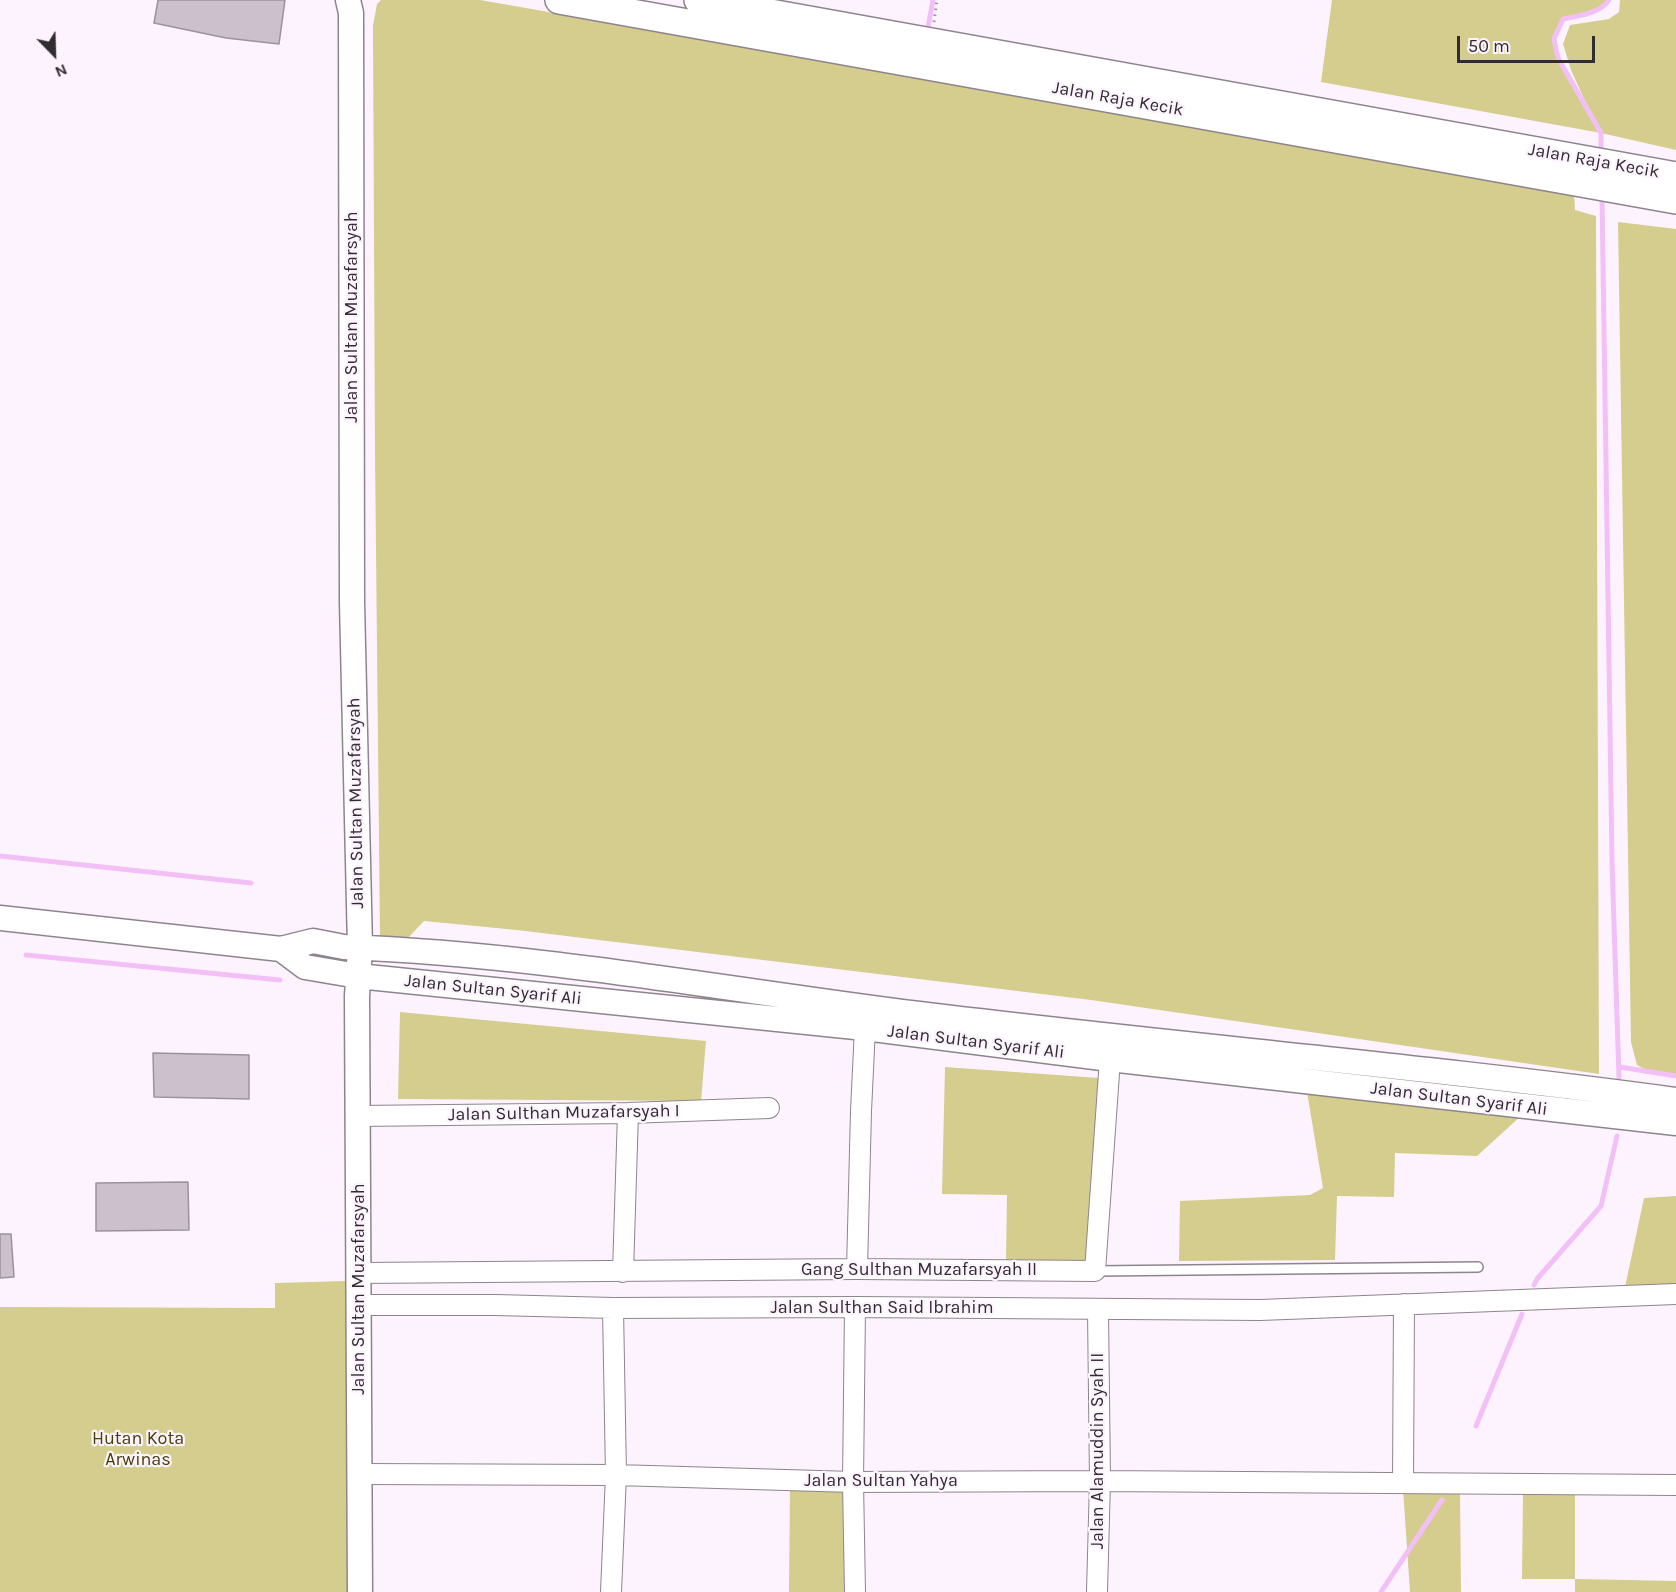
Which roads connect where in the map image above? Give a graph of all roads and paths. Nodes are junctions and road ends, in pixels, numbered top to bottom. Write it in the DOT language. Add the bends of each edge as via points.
graph roads {
  1 [pos="698,0"];
  2 [pos="574,1"];
  3 [pos="354,4"];
  4 [pos="786,8"];
  5 [pos="1296,118"];
  6 [pos="1665,186"];
  7 [pos="0,918"];
  8 [pos="360,948"];
  9 [pos="281,949"];
  10 [pos="358,976"];
  11 [pos="866,1028"];
  12 [pos="1110,1059"];
  13 [pos="1561,1084"];
  14 [pos="1676,1100"];
  15 [pos="769,1108"];
  16 [pos="1557,1110"];
  17 [pos="628,1113"];
  18 [pos="358,1116"];
  19 [pos="1676,1123"];
  20 [pos="1478,1267"];
  21 [pos="857,1269"];
  22 [pos="1095,1271"];
  23 [pos="623,1272"];
  24 [pos="359,1273"];
  25 [pos="1676,1294"];
  26 [pos="360,1305"];
  27 [pos="1404,1305"];
  28 [pos="855,1307"];
  29 [pos="613,1308"];
  30 [pos="1098,1310"];
  31 [pos="360,1474"];
  32 [pos="616,1475"];
  33 [pos="1100,1481"];
  34 [pos="853,1482"];
  35 [pos="1403,1483"];
  36 [pos="1676,1485"];
  37 [pos="360,1592"];
  38 [pos="611,1592"];
  39 [pos="855,1592"];
  40 [pos="1098,1592"];
  1 -- 4 [label="main road, Jalan Raja Kecik"];
  2 -- 5 [label="main road, Jalan Raja Kecik"];
  3 -- 8 [label="street, Jalan Sultan Muzafarsyah" via="352,591"];
  4 -- 5 [label="main road, Jalan Raja Kecik"];
  5 -- 6 [label="main road, Jalan Raja Kecik"];
  7 -- 9 [label="street, Jalan Sultan Syarif Ali"];
  8 -- 9 [label="street, Jalan Sultan Syarif Ali" via="313,940"];
  8 -- 10 [label="street, Jalan Sultan Muzafarsyah"];
  8 -- 13 [label="street, Jalan Sultan Syarif Ali" via="533,961 920,1014"];
  9 -- 10 [label="street, Jalan Sultan Syarif Ali" via="305,967"];
  10 -- 11 [label="street, Jalan Sultan Syarif Ali"];
  10 -- 18 [label="street, Jalan Sultan Muzafarsyah"];
  11 -- 12 [label="street, Jalan Sultan Syarif Ali"];
  11 -- 21 [label="street"];
  12 -- 16 [label="street, Jalan Sultan Syarif Ali"];
  12 -- 22 [label="street"];
  13 -- 14 [label="street, Jalan Sultan Syarif Ali"];
  13 -- 16 [label="street"];
  15 -- 17 [label="street, Jalan Sulthan Muzafarsyah I"];
  16 -- 19 [label="street, Jalan Sultan Syarif Ali"];
  17 -- 18 [label="street, Jalan Sulthan Muzafarsyah I"];
  17 -- 23 [label="street"];
  18 -- 24 [label="street, Jalan Sultan Muzafarsyah"];
  20 -- 22 [label="lane, Gang Sulthan Muzafarsyah II"];
  21 -- 22 [label="street, Gang Sulthan Muzafarsyah II"];
  21 -- 23 [label="street, Gang Sulthan Muzafarsyah II"];
  23 -- 24 [label="street, Gang Sulthan Muzafarsyah II"];
  24 -- 26 [label="street, Jalan Sultan Muzafarsyah"];
  25 -- 27 [label="street, Jalan Sulthan Said Ibrahim"];
  26 -- 29 [label="street, Jalan Sulthan Said Ibrahim"];
  26 -- 31 [label="street, Jalan Sultan Muzafarsyah"];
  27 -- 30 [label="street, Jalan Sulthan Said Ibrahim"];
  27 -- 35 [label="street"];
  28 -- 29 [label="street, Jalan Sulthan Said Ibrahim"];
  28 -- 30 [label="street, Jalan Sulthan Said Ibrahim"];
  28 -- 34 [label="street"];
  29 -- 32 [label="street"];
  30 -- 33 [label="street, Jalan Alamuddin Syah II"];
  31 -- 32 [label="street, Jalan Sultan Yahya"];
  31 -- 37 [label="street, Jalan Sultan Muzafarsyah"];
  32 -- 34 [label="street, Jalan Sultan Yahya"];
  32 -- 38 [label="street"];
  33 -- 34 [label="street, Jalan Sultan Yahya"];
  33 -- 35 [label="street, Jalan Sultan Yahya"];
  33 -- 40 [label="street, Jalan Alamuddin Syah II"];
  34 -- 39 [label="street"];
  35 -- 36 [label="street, Jalan Sultan Yahya"];
}
